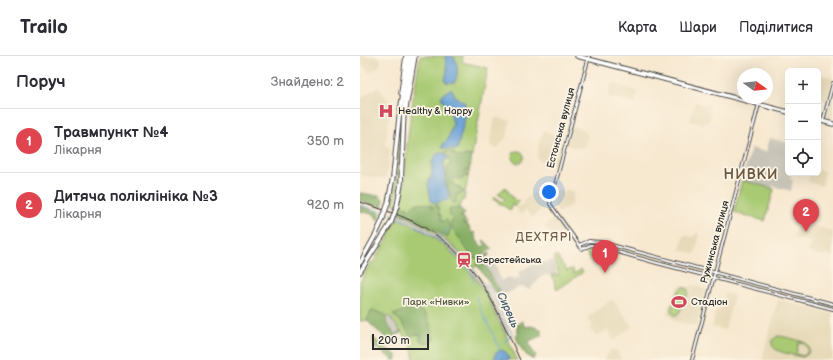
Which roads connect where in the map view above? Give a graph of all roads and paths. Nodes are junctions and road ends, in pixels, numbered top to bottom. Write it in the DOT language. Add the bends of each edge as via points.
graph roads {
  1 [pos="409,56"];
  2 [pos="416,56"];
  3 [pos="577,56"];
  4 [pos="588,57"];
  5 [pos="833,83"];
  6 [pos="405,93"];
  7 [pos="737,98"];
  8 [pos="759,104"];
  9 [pos="785,111"];
  10 [pos="399,118"];
  11 [pos="404,121"];
  12 [pos="823,121"];
  13 [pos="833,124"];
  14 [pos="579,245"];
  15 [pos="360,263"];
  16 [pos="360,272"];
  17 [pos="715,273"];
  18 [pos="713,278"];
  19 [pos="833,304"];
  20 [pos="833,309"];
  21 [pos="692,360"];
  1 -- 6 [label="main road"];
  1 -- 10 [label="main road" via="400,95"];
  2 -- 11 [label="main road"];
  3 -- 4 [label="main road"];
  4 -- 7 [label="main road"];
  4 -- 14 [label="street, Естонська вулиця" via="550,204"];
  5 -- 12 [label="street"];
  6 -- 10 [label="main road"];
  6 -- 11 [label="main road"];
  8 -- 9 [label="main road"];
  8 -- 17 [label="street, Ружинська вулиця"];
  10 -- 15 [label="main road, bridge" via="388,204 376,234"];
  11 -- 16 [label="main road, bridge" via="401,184 397,206 391,223"];
  12 -- 13 [label="main road"];
  14 -- 17 [label="street" via="589,241 599,242"];
  14 -- 18 [label="street" via="582,249 591,245 596,246"];
  17 -- 18 [label="street, Ружинська вулиця"];
  17 -- 19 [label="street"];
  18 -- 20 [label="street"];
  18 -- 21 [label="street, Ружинська вулиця"];
}
